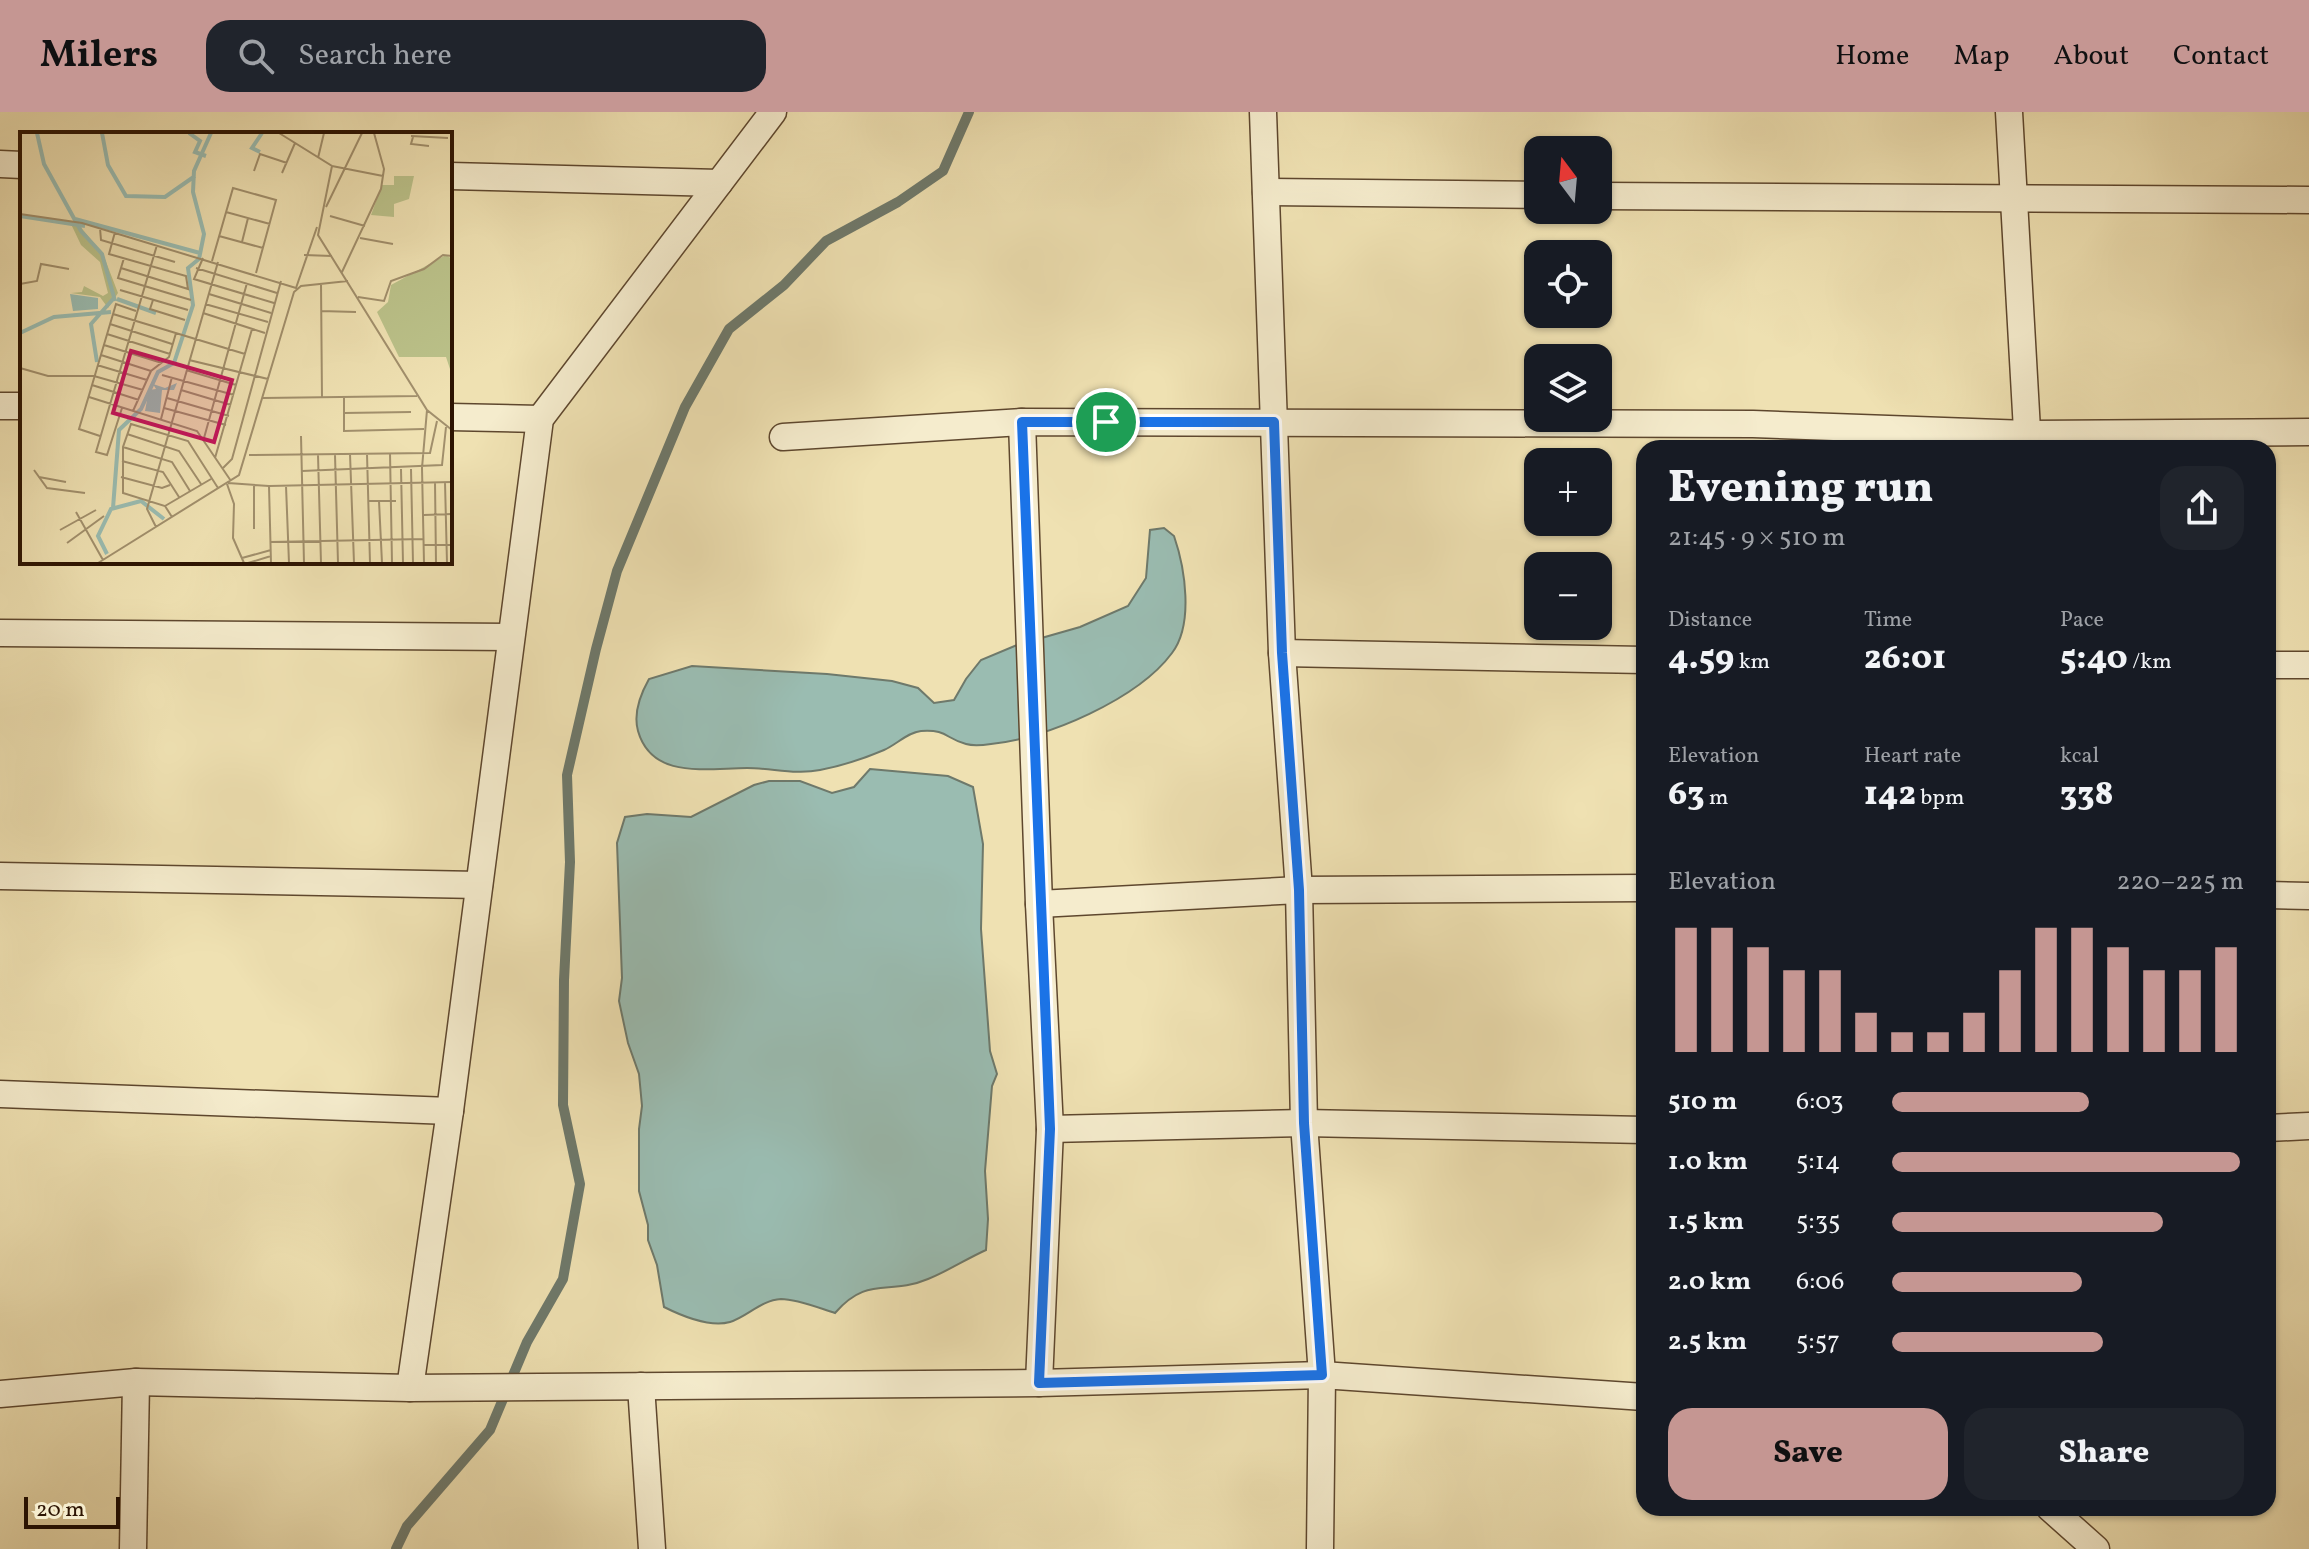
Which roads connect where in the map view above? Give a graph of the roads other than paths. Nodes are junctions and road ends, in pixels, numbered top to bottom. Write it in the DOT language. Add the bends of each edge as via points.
graph roads {
  1 [pos="773,112"];
  2 [pos="1263,112"];
  3 [pos="2009,112"];
  4 [pos="0,164"];
  5 [pos="20,165"];
  6 [pos="452,176"];
  7 [pos="719,183"];
  8 [pos="1266,192"];
  9 [pos="1524,195"];
  10 [pos="1612,196"];
  11 [pos="2014,200"];
  12 [pos="2309,200"];
  13 [pos="452,417"];
  14 [pos="540,419"];
  15 [pos="1022,422"];
  16 [pos="1274,422"];
  17 [pos="2309,432"];
  18 [pos="783,437"];
  19 [pos="2012,440"];
  20 [pos="2028,440"];
  21 [pos="2059,440"];
  22 [pos="0,633"];
  23 [pos="511,637"];
  24 [pos="1282,653"];
  25 [pos="1636,660"];
  26 [pos="2276,665"];
  27 [pos="2309,665"];
  28 [pos="0,876"];
  29 [pos="479,885"];
  30 [pos="1636,888"];
  31 [pos="1299,890"];
  32 [pos="2276,895"];
  33 [pos="2309,896"];
  34 [pos="1039,904"];
  35 [pos="0,1094"];
  36 [pos="450,1111"];
  37 [pos="1304,1123"];
  38 [pos="2309,1126"];
  39 [pos="2276,1128"];
  40 [pos="1050,1129"];
  41 [pos="1636,1130"];
  42 [pos="1322,1375"];
  43 [pos="136,1382"];
  44 [pos="1039,1383"];
  45 [pos="641,1386"];
  46 [pos="410,1388"];
  47 [pos="0,1394"];
  48 [pos="1636,1396"];
  49 [pos="2074,1517"];
  50 [pos="133,1549"];
  51 [pos="652,1549"];
  52 [pos="1320,1549"];
  53 [pos="2096,1549"];
  1 -- 7 [label="street"];
  2 -- 8 [label="street"];
  3 -- 11 [label="street"];
  4 -- 5 [label="street"];
  6 -- 7 [label="street"];
  7 -- 14 [label="street"];
  8 -- 9 [label="street"];
  8 -- 16 [label="street"];
  10 -- 11 [label="street"];
  11 -- 12 [label="street"];
  11 -- 20 [label="street"];
  13 -- 14 [label="street"];
  14 -- 23 [label="street"];
  15 -- 16 [label="street"];
  15 -- 18 [label="street"];
  15 -- 34 [label="street"];
  16 -- 19 [label="street" via="1753,424"];
  16 -- 24 [label="street"];
  17 -- 21 [label="street"];
  22 -- 23 [label="street"];
  23 -- 29 [label="street"];
  24 -- 25 [label="street"];
  24 -- 31 [label="street"];
  26 -- 27 [label="street"];
  28 -- 29 [label="street"];
  29 -- 36 [label="street"];
  30 -- 31 [label="street"];
  31 -- 34 [label="street"];
  31 -- 37 [label="street"];
  32 -- 33 [label="street"];
  34 -- 40 [label="street"];
  35 -- 36 [label="street"];
  36 -- 46 [label="street"];
  37 -- 40 [label="street"];
  37 -- 41 [label="street"];
  37 -- 42 [label="street"];
  38 -- 39 [label="street"];
  40 -- 44 [label="street"];
  42 -- 44 [label="street"];
  42 -- 48 [label="street"];
  42 -- 52 [label="street"];
  43 -- 46 [label="street"];
  43 -- 47 [label="street"];
  43 -- 50 [label="street"];
  44 -- 45 [label="street"];
  45 -- 46 [label="street"];
  45 -- 51 [label="street"];
  49 -- 53 [label="street"];
}
